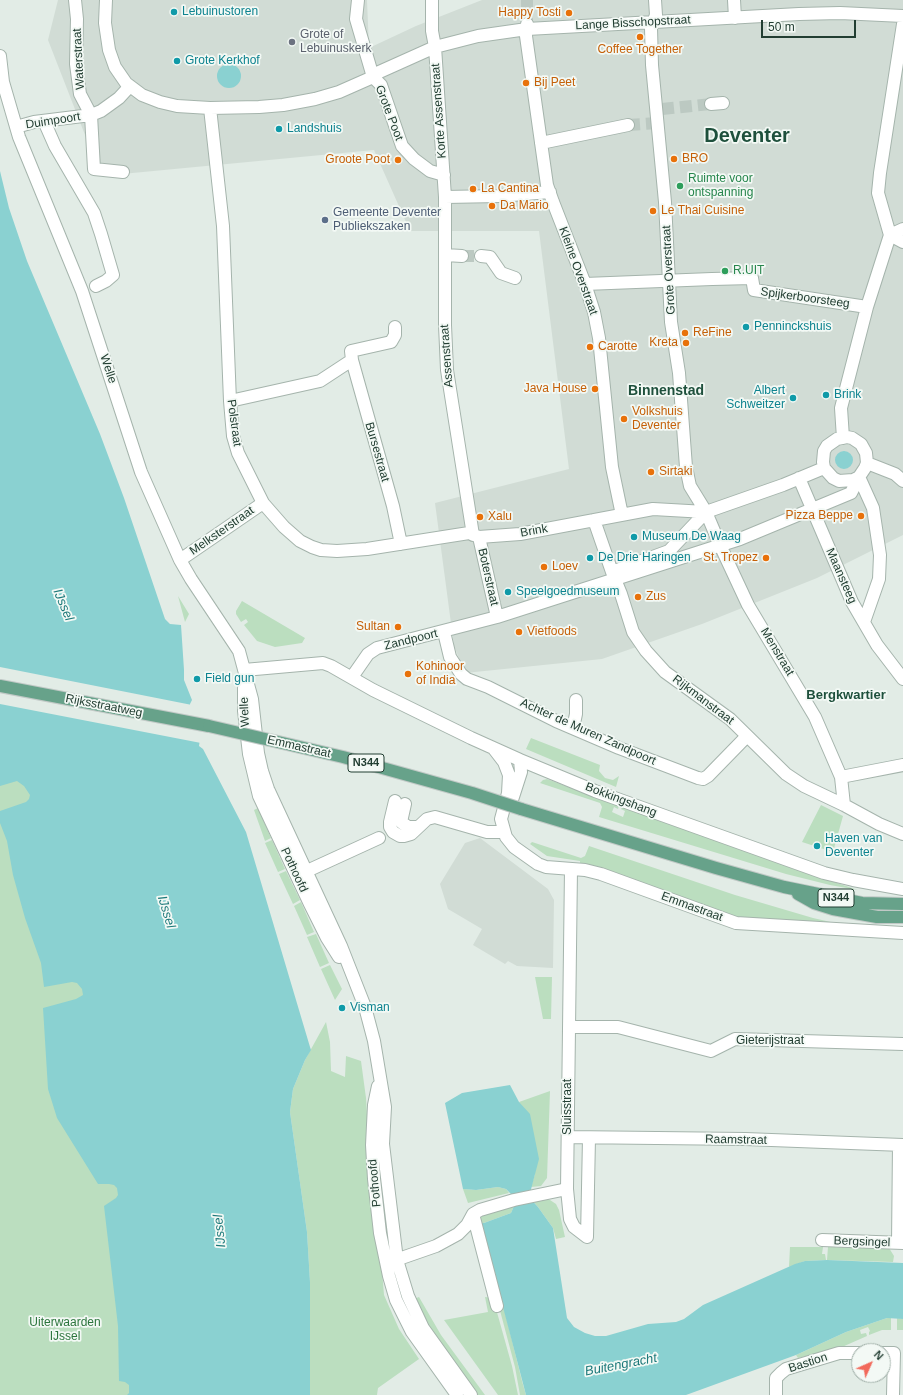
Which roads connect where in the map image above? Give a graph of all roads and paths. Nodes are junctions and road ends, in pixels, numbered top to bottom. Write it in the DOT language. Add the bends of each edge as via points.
graph roads {
  1 [pos="76,0"];
  2 [pos="106,0"];
  3 [pos="358,0"];
  4 [pos="432,0"];
  5 [pos="655,0"];
  6 [pos="734,0"];
  7 [pos="903,16"];
  8 [pos="735,18"];
  9 [pos="654,23"];
  10 [pos="903,24"];
  11 [pos="527,26"];
  12 [pos="435,47"];
  13 [pos="0,56"];
  14 [pos="373,77"];
  15 [pos="130,86"];
  16 [pos="723,103"];
  17 [pos="711,104"];
  18 [pos="210,108"];
  19 [pos="91,115"];
  20 [pos="44,121"];
  21 [pos="628,125"];
  22 [pos="16,127"];
  23 [pos="541,142"];
  24 [pos="123,172"];
  25 [pos="444,175"];
  26 [pos="550,192"];
  27 [pos="445,197"];
  28 [pos="903,229"];
  29 [pos="890,235"];
  30 [pos="903,242"];
  31 [pos="445,255"];
  32 [pos="462,256"];
  33 [pos="481,256"];
  34 [pos="515,278"];
  35 [pos="669,280"];
  36 [pos="585,284"];
  37 [pos="96,286"];
  38 [pos="867,307"];
  39 [pos="395,327"];
  40 [pos="352,360"];
  41 [pos="230,401"];
  42 [pos="844,438"];
  43 [pos="867,463"];
  44 [pos="824,468"];
  45 [pos="859,477"];
  46 [pos="902,477"];
  47 [pos="800,478"];
  48 [pos="263,503"];
  49 [pos="812,509"];
  50 [pos="706,512"];
  51 [pos="622,515"];
  52 [pos="594,520"];
  53 [pos="476,536"];
  54 [pos="721,541"];
  55 [pos="401,544"];
  56 [pos="180,560"];
  57 [pos="613,576"];
  58 [pos="497,617"];
  59 [pos="864,622"];
  60 [pos="444,632"];
  61 [pos="244,670"];
  62 [pos="352,677"];
  63 [pos="903,679"];
  64 [pos="0,686"];
  65 [pos="576,700"];
  66 [pos="209,726"];
  67 [pos="573,728"];
  68 [pos="747,736"];
  69 [pos="493,748"];
  70 [pos="253,753"];
  71 [pos="520,760"];
  72 [pos="903,765"];
  73 [pos="841,777"];
  74 [pos="400,802"];
  75 [pos="844,805"];
  76 [pos="504,829"];
  77 [pos="903,834"];
  78 [pos="379,838"];
  79 [pos="571,869"];
  80 [pos="307,871"];
  81 [pos="881,884"];
  82 [pos="784,887"];
  83 [pos="903,889"];
  84 [pos="889,904"];
  85 [pos="903,904"];
  86 [pos="877,917"];
  87 [pos="903,918"];
  88 [pos="903,934"];
  89 [pos="353,980"];
  90 [pos="570,1027"];
  91 [pos="903,1044"];
  92 [pos="568,1137"];
  93 [pos="589,1138"];
  94 [pos="901,1145"];
  95 [pos="901,1164"];
  96 [pos="567,1189"];
  97 [pos="473,1214"];
  98 [pos="822,1240"];
  99 [pos="900,1243"];
  100 [pos="391,1261"];
  101 [pos="498,1306"];
  102 [pos="851,1353"];
  103 [pos="891,1378"];
  104 [pos="438,1382"];
  105 [pos="447,1395"];
  106 [pos="457,1395"];
  107 [pos="472,1395"];
  108 [pos="776,1395"];
  109 [pos="893,1395"];
  1 -- 19 [label="street, Waterstraat" via="76,64 80,94"];
  2 -- 15 [label="street" via="105,23 110,55 118,72"];
  3 -- 14 [label="street, Grote Poot" via="356,19"];
  4 -- 12 [label="street, Korte Assenstraat"];
  5 -- 9 [label="street, Grote Overstraat"];
  6 -- 8 [label="street"];
  7 -- 8 [label="street, Lange Bisschopstraat" via="840,13"];
  8 -- 9 [label="street, Lange Bisschopstraat"];
  9 -- 11 [label="street, Lange Bisschopstraat"];
  9 -- 35 [label="street, Grote Overstraat" via="651,28 659,110"];
  10 -- 29 [label="street" via="878,193"];
  11 -- 12 [label="street, Lange Bisschopstraat"];
  11 -- 23 [label="street, Kleine Overstraat" via="526,36"];
  12 -- 14 [label="street, Lange Bisschopstraat"];
  12 -- 25 [label="street, Korte Assenstraat"];
  13 -- 22 [label="street, Welle"];
  14 -- 18 [label="street" via="339,92 304,101 259,107"];
  14 -- 25 [label="street, Grote Poot" via="381,85 402,146 430,171"];
  15 -- 18 [label="street" via="142,95 160,102"];
  15 -- 19 [label="street" via="110,106"];
  16 -- 17 [label="street"];
  18 -- 41 [label="street, Polstraat" via="223,226"];
  19 -- 20 [label="street, Duimpoort"];
  19 -- 24 [label="street" via="94,169"];
  20 -- 22 [label="street, Duimpoort"];
  20 -- 37 [label="street" via="55,146 94,213 101,234 112,275"];
  21 -- 23 [label="street"];
  22 -- 56 [label="street, Welle" via="82,291 141,472"];
  23 -- 26 [label="street, Kleine Overstraat"];
  25 -- 27 [label="street, Assenstraat"];
  26 -- 27 [label="street"];
  26 -- 36 [label="street, Kleine Overstraat"];
  27 -- 31 [label="street, Assenstraat"];
  28 -- 29 [label="street"];
  29 -- 30 [label="street"];
  29 -- 38 [label="street"];
  31 -- 32 [label="street"];
  31 -- 53 [label="street, Assenstraat" via="447,370"];
  33 -- 34 [label="street" via="490,257 501,273"];
  35 -- 36 [label="street, Spijkerboorsteeg"];
  35 -- 38 [label="street, Spijkerboorsteeg" via="752,278 754,290"];
  35 -- 50 [label="street, Grote Overstraat" via="686,467 690,486"];
  36 -- 51 [label="street, Kleine Overstraat" via="599,338 612,467"];
  38 -- 42 [label="street" via="840,408"];
  39 -- 40 [label="street" via="395,335 391,342 351,351"];
  40 -- 41 [label="street" via="320,381"];
  40 -- 55 [label="street, Bursestraat"];
  41 -- 48 [label="street, Polstraat" via="238,453"];
  42 -- 43 [label="street" via="852,438 861,444 866,453"];
  42 -- 44 [label="street" via="837,439 827,446 823,456"];
  43 -- 45 [label="street, Brink"];
  43 -- 46 [label="street"];
  44 -- 45 [label="street" via="839,481"];
  44 -- 47 [label="street, Brink"];
  45 -- 49 [label="street, Brink" via="851,492"];
  45 -- 59 [label="street" via="873,508 880,554 879,579"];
  47 -- 49 [label="street"];
  47 -- 50 [label="street, Brink"];
  48 -- 55 [label="street, Polstraat" via="284,527 312,548 337,551"];
  48 -- 56 [label="street, Melksterstraat"];
  49 -- 54 [label="street, Brink" via="740,539"];
  49 -- 59 [label="street, Maansteeg" via="849,595"];
  50 -- 51 [label="street, Brink" via="653,509"];
  50 -- 54 [label="street"];
  50 -- 57 [label="street, Brink" via="668,551"];
  51 -- 52 [label="street, Brink"];
  52 -- 53 [label="street, Brink" via="520,534"];
  52 -- 57 [label="street"];
  53 -- 55 [label="street, Polstraat" via="469,533"];
  53 -- 58 [label="street, Boterstraat"];
  54 -- 57 [label="street, Brink"];
  54 -- 73 [label="street, Menstraat" via="748,605 815,717"];
  56 -- 61 [label="street, Welle" via="239,651"];
  57 -- 58 [label="street, Brink"];
  57 -- 68 [label="street, Rijkmanstraat" via="633,632 646,651 665,672 730,719"];
  58 -- 60 [label="street, Zandpoort"];
  59 -- 63 [label="street, Maansteeg"];
  60 -- 62 [label="street, Zandpoort" via="377,648 368,654"];
  60 -- 67 [label="street, Achter de Muren Zandpoort" via="450,657 466,679"];
  61 -- 62 [label="street" via="323,663"];
  61 -- 70 [label="street, Welle" via="244,711"];
  62 -- 69 [label="street, Bokkingshang" via="373,690"];
  64 -- 66 [label="main road, Rijksstraatweg / N344"];
  65 -- 67 [label="street"];
  66 -- 82 [label="main road, Emmastraat / N344, bridge" via="343,757 472,793"];
  67 -- 68 [label="street, Achter de Muren Zandpoort" via="701,779 708,776"];
  68 -- 75 [label="street, Rijkmanstraat" via="786,774 804,786"];
  69 -- 71 [label="street, Bokkingshang"];
  69 -- 76 [label="street" via="504,762 509,775 508,793 501,819"];
  70 -- 80 [label="street, Pothoofd"];
  70 -- 89 [label="street, Pothoofd" via="259,796 327,938"];
  71 -- 76 [label="street" via="521,772"];
  71 -- 81 [label="street, Bokkingshang" via="595,791 824,873"];
  72 -- 73 [label="street"];
  73 -- 75 [label="street, Menstraat"];
  74 -- 76 [label="street" via="390,822 393,832 400,836 412,834 427,819 435,817 487,832"];
  75 -- 77 [label="street, Rijkmanstraat"];
  76 -- 79 [label="street, Emmastraat" via="511,845 538,864"];
  78 -- 80 [label="street"];
  79 -- 88 [label="street, Emmastraat" via="601,874 736,923"];
  79 -- 90 [label="street, Sluisstraat"];
  80 -- 89 [label="street, Pothoofd"];
  81 -- 83 [label="street, Bokkingshang"];
  81 -- 84 [label="street" via="888,894"];
  82 -- 84 [label="main road, Emmastraat / N344" via="862,903"];
  82 -- 86 [label="main road, Emmastraat / N344" via="814,903"];
  84 -- 85 [label="main road, Emmastraat / N344"];
  84 -- 86 [label="street"];
  86 -- 87 [label="main road, Emmastraat / N344"];
  89 -- 100 [label="street, Pothoofd" via="374,1041 380,1079 374,1105 374,1179 380,1233"];
  90 -- 91 [label="street, Gieterijstraat" via="618,1027 711,1051 735,1039"];
  90 -- 92 [label="street, Sluisstraat"];
  92 -- 93 [label="street, Raamstraat"];
  92 -- 96 [label="street, Sluisstraat"];
  93 -- 94 [label="street, Raamstraat" via="745,1139"];
  93 -- 96 [label="street, Sluisstraat" via="587,1237 574,1227 570,1219"];
  94 -- 95 [label="street"];
  95 -- 99 [label="street"];
  96 -- 97 [label="street" via="532,1195"];
  97 -- 100 [label="street" via="467,1226 458,1234 436,1246"];
  97 -- 101 [label="street"];
  98 -- 99 [label="street, Bergsingel"];
  100 -- 106 [label="street, Pothoofd" via="396,1300 412,1332"];
  100 -- 107 [label="street, Pothoofd" via="427,1334"];
  102 -- 108 [label="street, Bastion" via="839,1353 786,1368 776,1378"];
  103 -- 109 [label="street"];
  104 -- 105 [label="street"];
}
